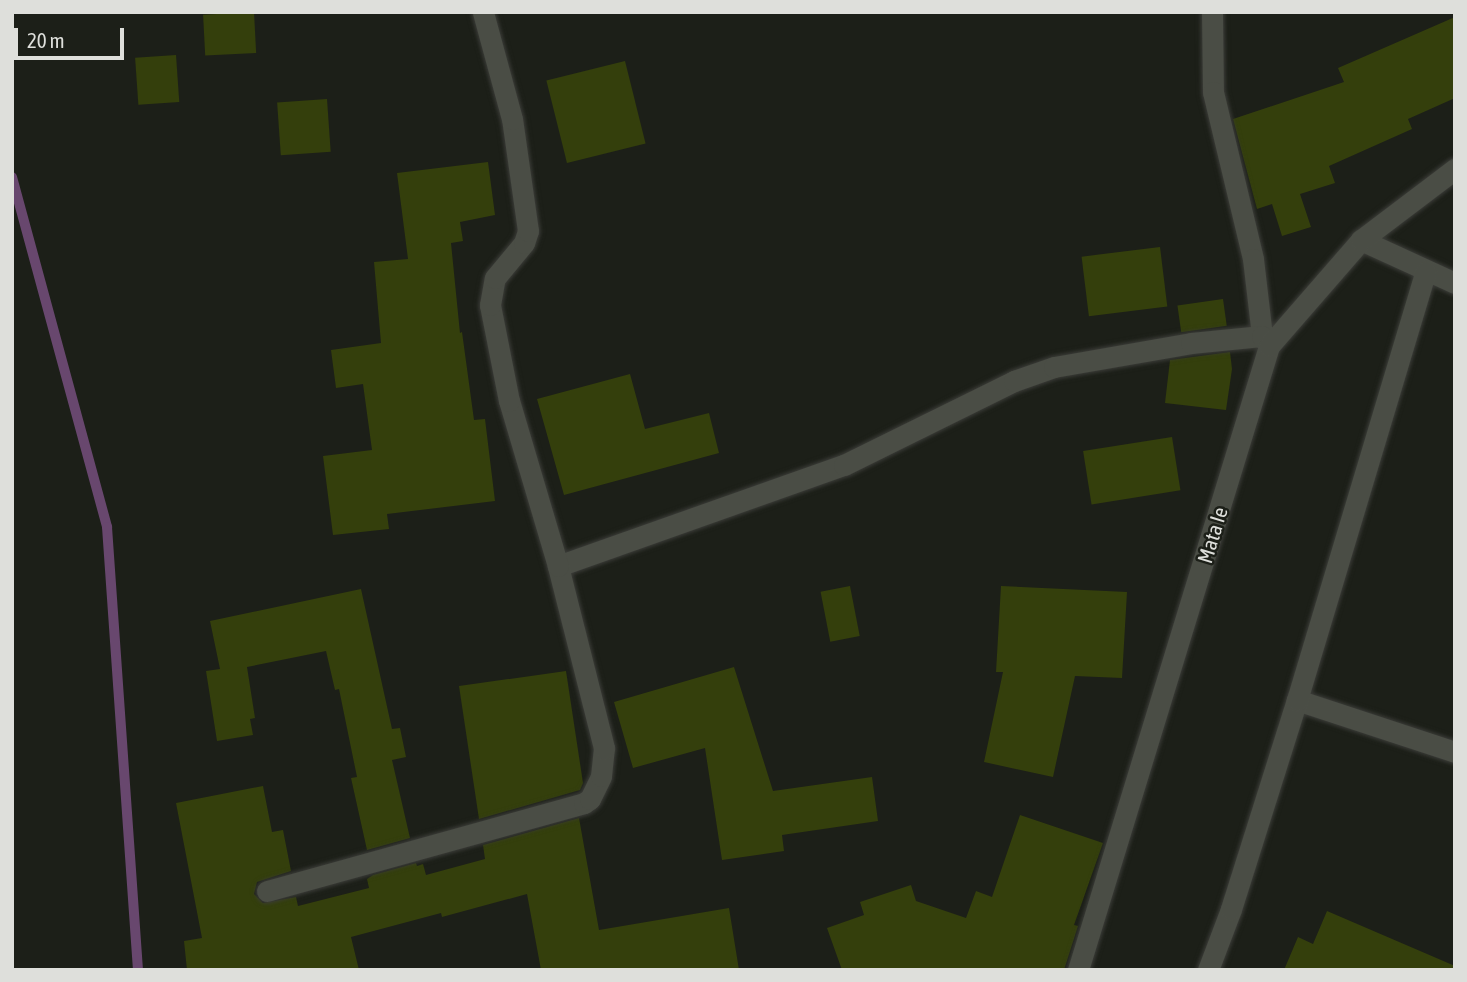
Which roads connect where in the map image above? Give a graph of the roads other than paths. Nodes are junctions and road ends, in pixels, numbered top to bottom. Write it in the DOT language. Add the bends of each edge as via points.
graph roads {
  1 [pos="483,12"];
  2 [pos="1212,12"];
  3 [pos="1455,169"];
  4 [pos="1361,240"];
  5 [pos="1425,272"];
  6 [pos="1455,283"];
  7 [pos="1266,341"];
  8 [pos="558,566"];
  9 [pos="1297,700"];
  10 [pos="1455,752"];
  11 [pos="267,891"];
  12 [pos="1078,970"];
  13 [pos="1208,970"];
  1 -- 8 [label="street" via="512,119 528,232 495,278 490,305 509,401"];
  2 -- 7 [label="street" via="1213,92 1253,259"];
  3 -- 4 [label="street, Mata Ie"];
  4 -- 5 [label="street"];
  4 -- 7 [label="street, Mata Ie"];
  5 -- 6 [label="street"];
  5 -- 9 [label="street"];
  7 -- 8 [label="street" via="1178,345 1054,367 1014,381 844,465"];
  7 -- 12 [label="street, Mata Ie"];
  8 -- 11 [label="street" via="604,748 601,776 590,799"];
  9 -- 10 [label="street"];
  9 -- 13 [label="street"];
}
